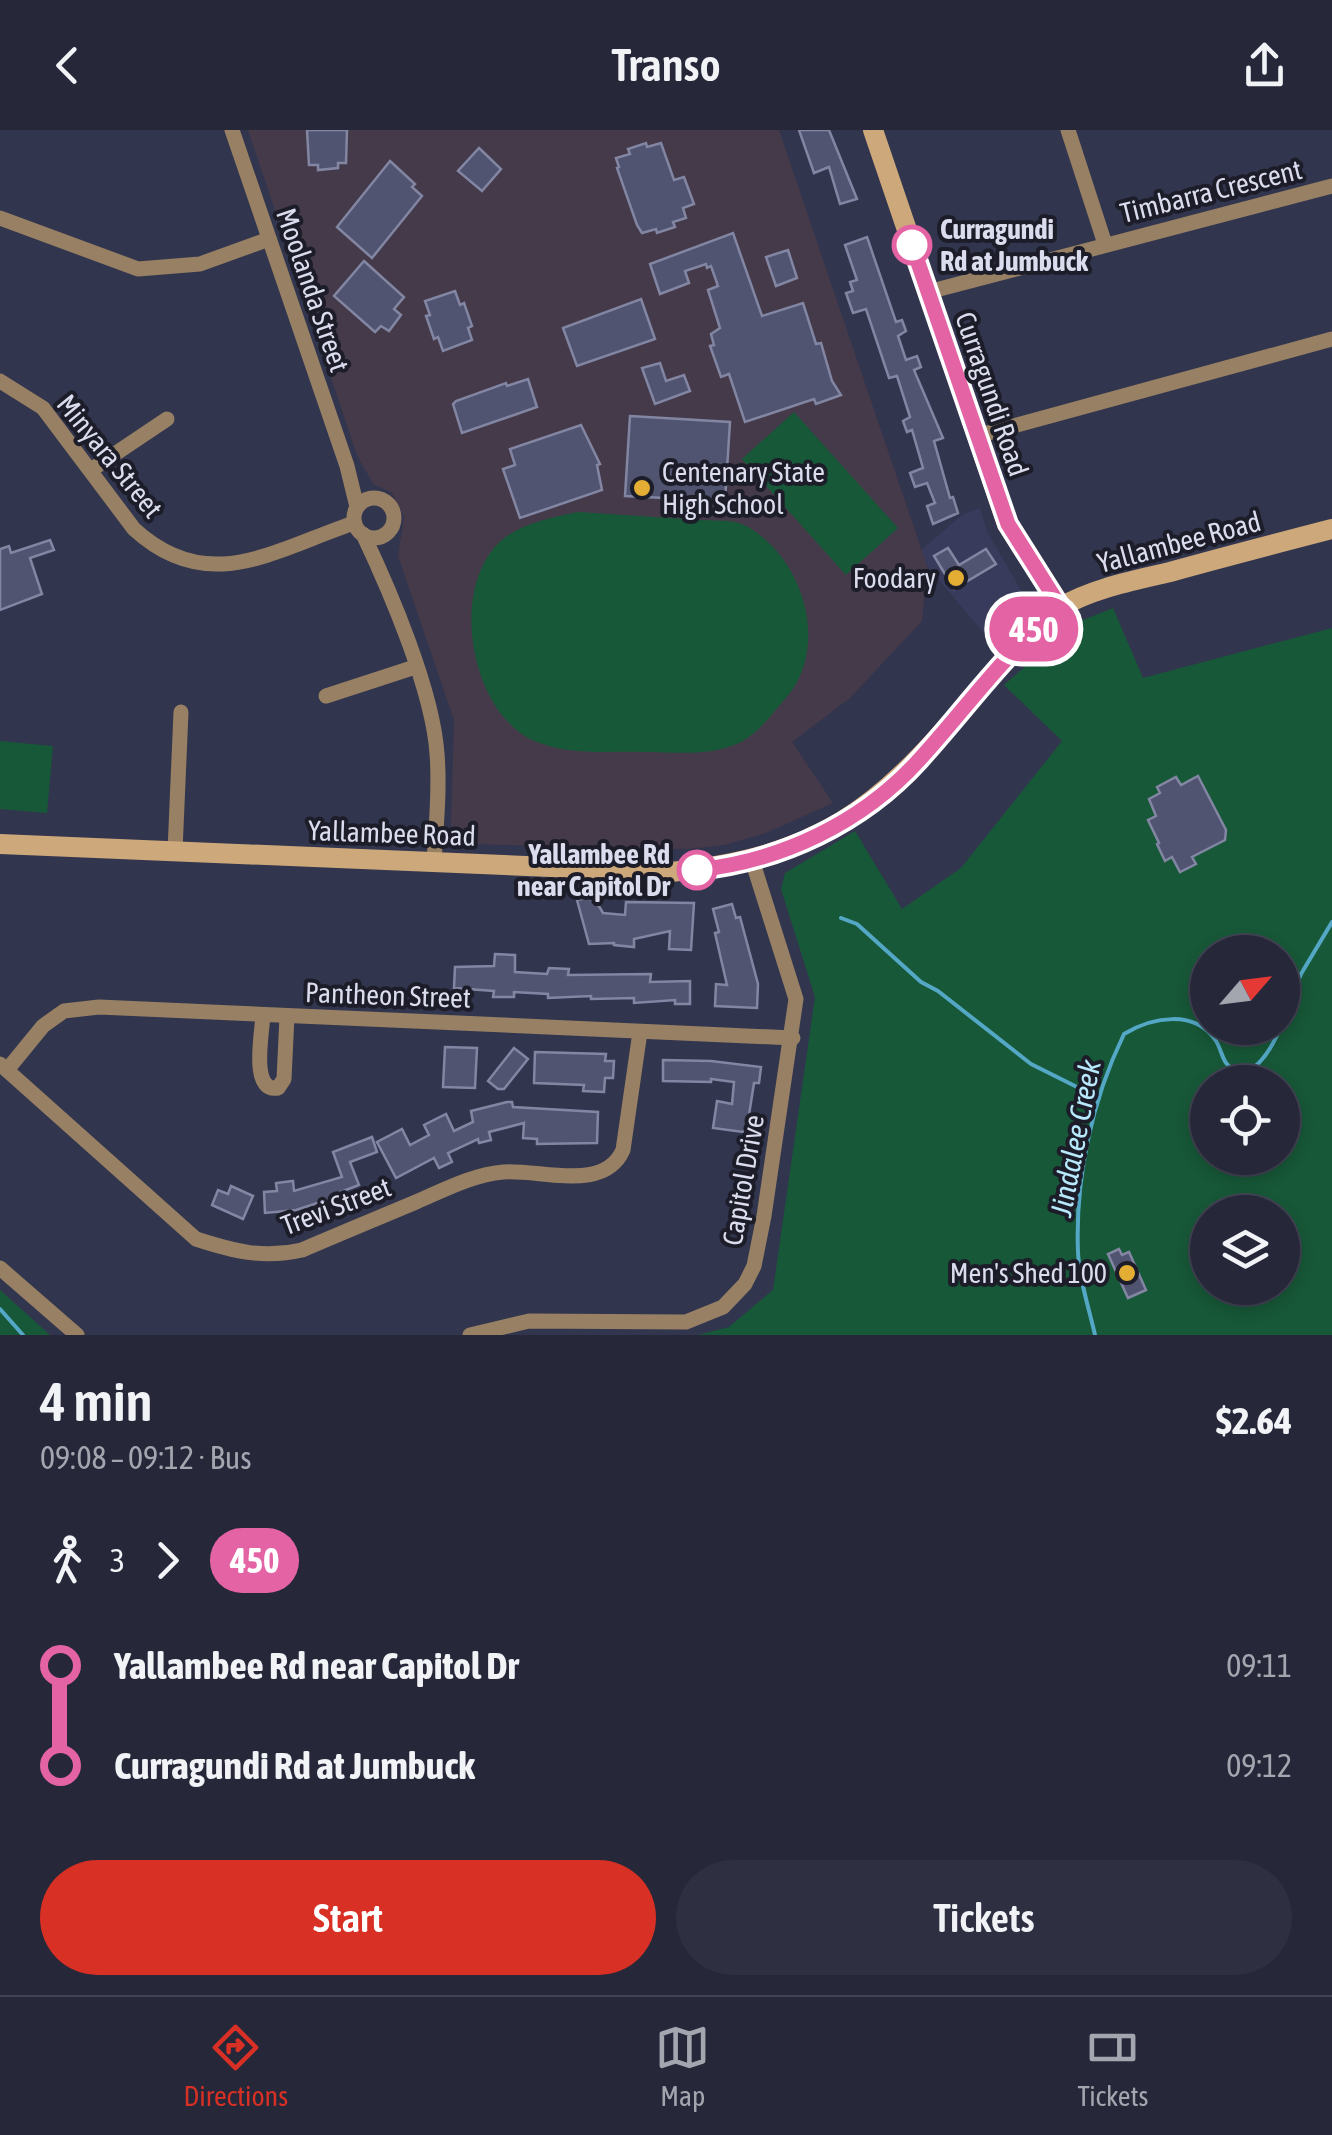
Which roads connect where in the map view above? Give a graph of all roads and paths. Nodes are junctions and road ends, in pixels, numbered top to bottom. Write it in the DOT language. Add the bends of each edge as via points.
graph roads {
  1 [pos="232,130"];
  2 [pos="873,130"];
  3 [pos="1068,130"];
  4 [pos="1332,186"];
  5 [pos="0,218"];
  6 [pos="269,239"];
  7 [pos="1105,244"];
  8 [pos="928,292"];
  9 [pos="1332,339"];
  10 [pos="0,382"];
  11 [pos="167,418"];
  12 [pos="977,436"];
  13 [pos="347,466"];
  14 [pos="91,470"];
  15 [pos="373,498"];
  16 [pos="358,522"];
  17 [pos="1332,529"];
  18 [pos="389,530"];
  19 [pos="384,578"];
  20 [pos="1061,608"];
  21 [pos="415,667"];
  22 [pos="326,696"];
  23 [pos="181,712"];
  24 [pos="0,844"];
  25 [pos="175,851"];
  26 [pos="752,860"];
  27 [pos="434,862"];
  28 [pos="263,1015"];
  29 [pos="287,1016"];
  30 [pos="640,1032"];
  31 [pos="792,1038"];
  32 [pos="4,1067"];
  33 [pos="0,1268"];
  34 [pos="77,1335"];
  35 [pos="470,1335"];
  1 -- 6 [label="street, Moolanda Street"];
  2 -- 8 [label="main road, Curragundi Road"];
  3 -- 7 [label="street"];
  4 -- 7 [label="street, Timbarra Crescent"];
  5 -- 6 [label="street" via="138,269 200,264"];
  6 -- 13 [label="street, Moolanda Street"];
  7 -- 8 [label="street, Timbarra Crescent"];
  8 -- 12 [label="main road, Curragundi Road"];
  9 -- 12 [label="street"];
  10 -- 14 [label="street, Minyara Street" via="43,408"];
  11 -- 14 [label="street"];
  12 -- 20 [label="main road, Curragundi Road" via="1008,524"];
  13 -- 15 [label="street, Moolanda Street"];
  13 -- 16 [label="street, Moolanda Street"];
  14 -- 16 [label="street, Minyara Street" via="150,543 191,563 236,564"];
  15 -- 16 [label="street"];
  15 -- 18 [label="street" via="392,511"];
  16 -- 18 [label="street" via="378,537"];
  16 -- 19 [label="street, Moolanda Street"];
  17 -- 20 [label="main road, Yallambee Road" via="1105,588"];
  18 -- 19 [label="street, Moolanda Street"];
  19 -- 21 [label="street, Moolanda Street"];
  20 -- 26 [label="main road, Yallambee Road" via="1025,638 888,789 828,831"];
  21 -- 22 [label="street"];
  21 -- 27 [label="street, Moolanda Street" via="438,754"];
  23 -- 25 [label="street"];
  24 -- 25 [label="main road, Yallambee Road"];
  25 -- 27 [label="main road, Yallambee Road"];
  26 -- 27 [label="main road, Yallambee Road" via="671,872"];
  26 -- 31 [label="street, Capitol Drive" via="796,999"];
  28 -- 29 [label="street, Pantheon Street"];
  28 -- 29 [label="street" via="260,1077 274,1090 284,1077"];
  28 -- 32 [label="street, Pantheon Street" via="99,1006 64,1011"];
  29 -- 30 [label="street, Pantheon Street"];
  30 -- 31 [label="street, Pantheon Street"];
  30 -- 32 [label="street, Trevi Street" via="617,1164 580,1177 501,1172 468,1180 280,1255 236,1252 196,1238"];
  31 -- 35 [label="street, Capitol Drive" via="754,1266 734,1298 686,1322 529,1321"];
  33 -- 34 [label="street"];
}
